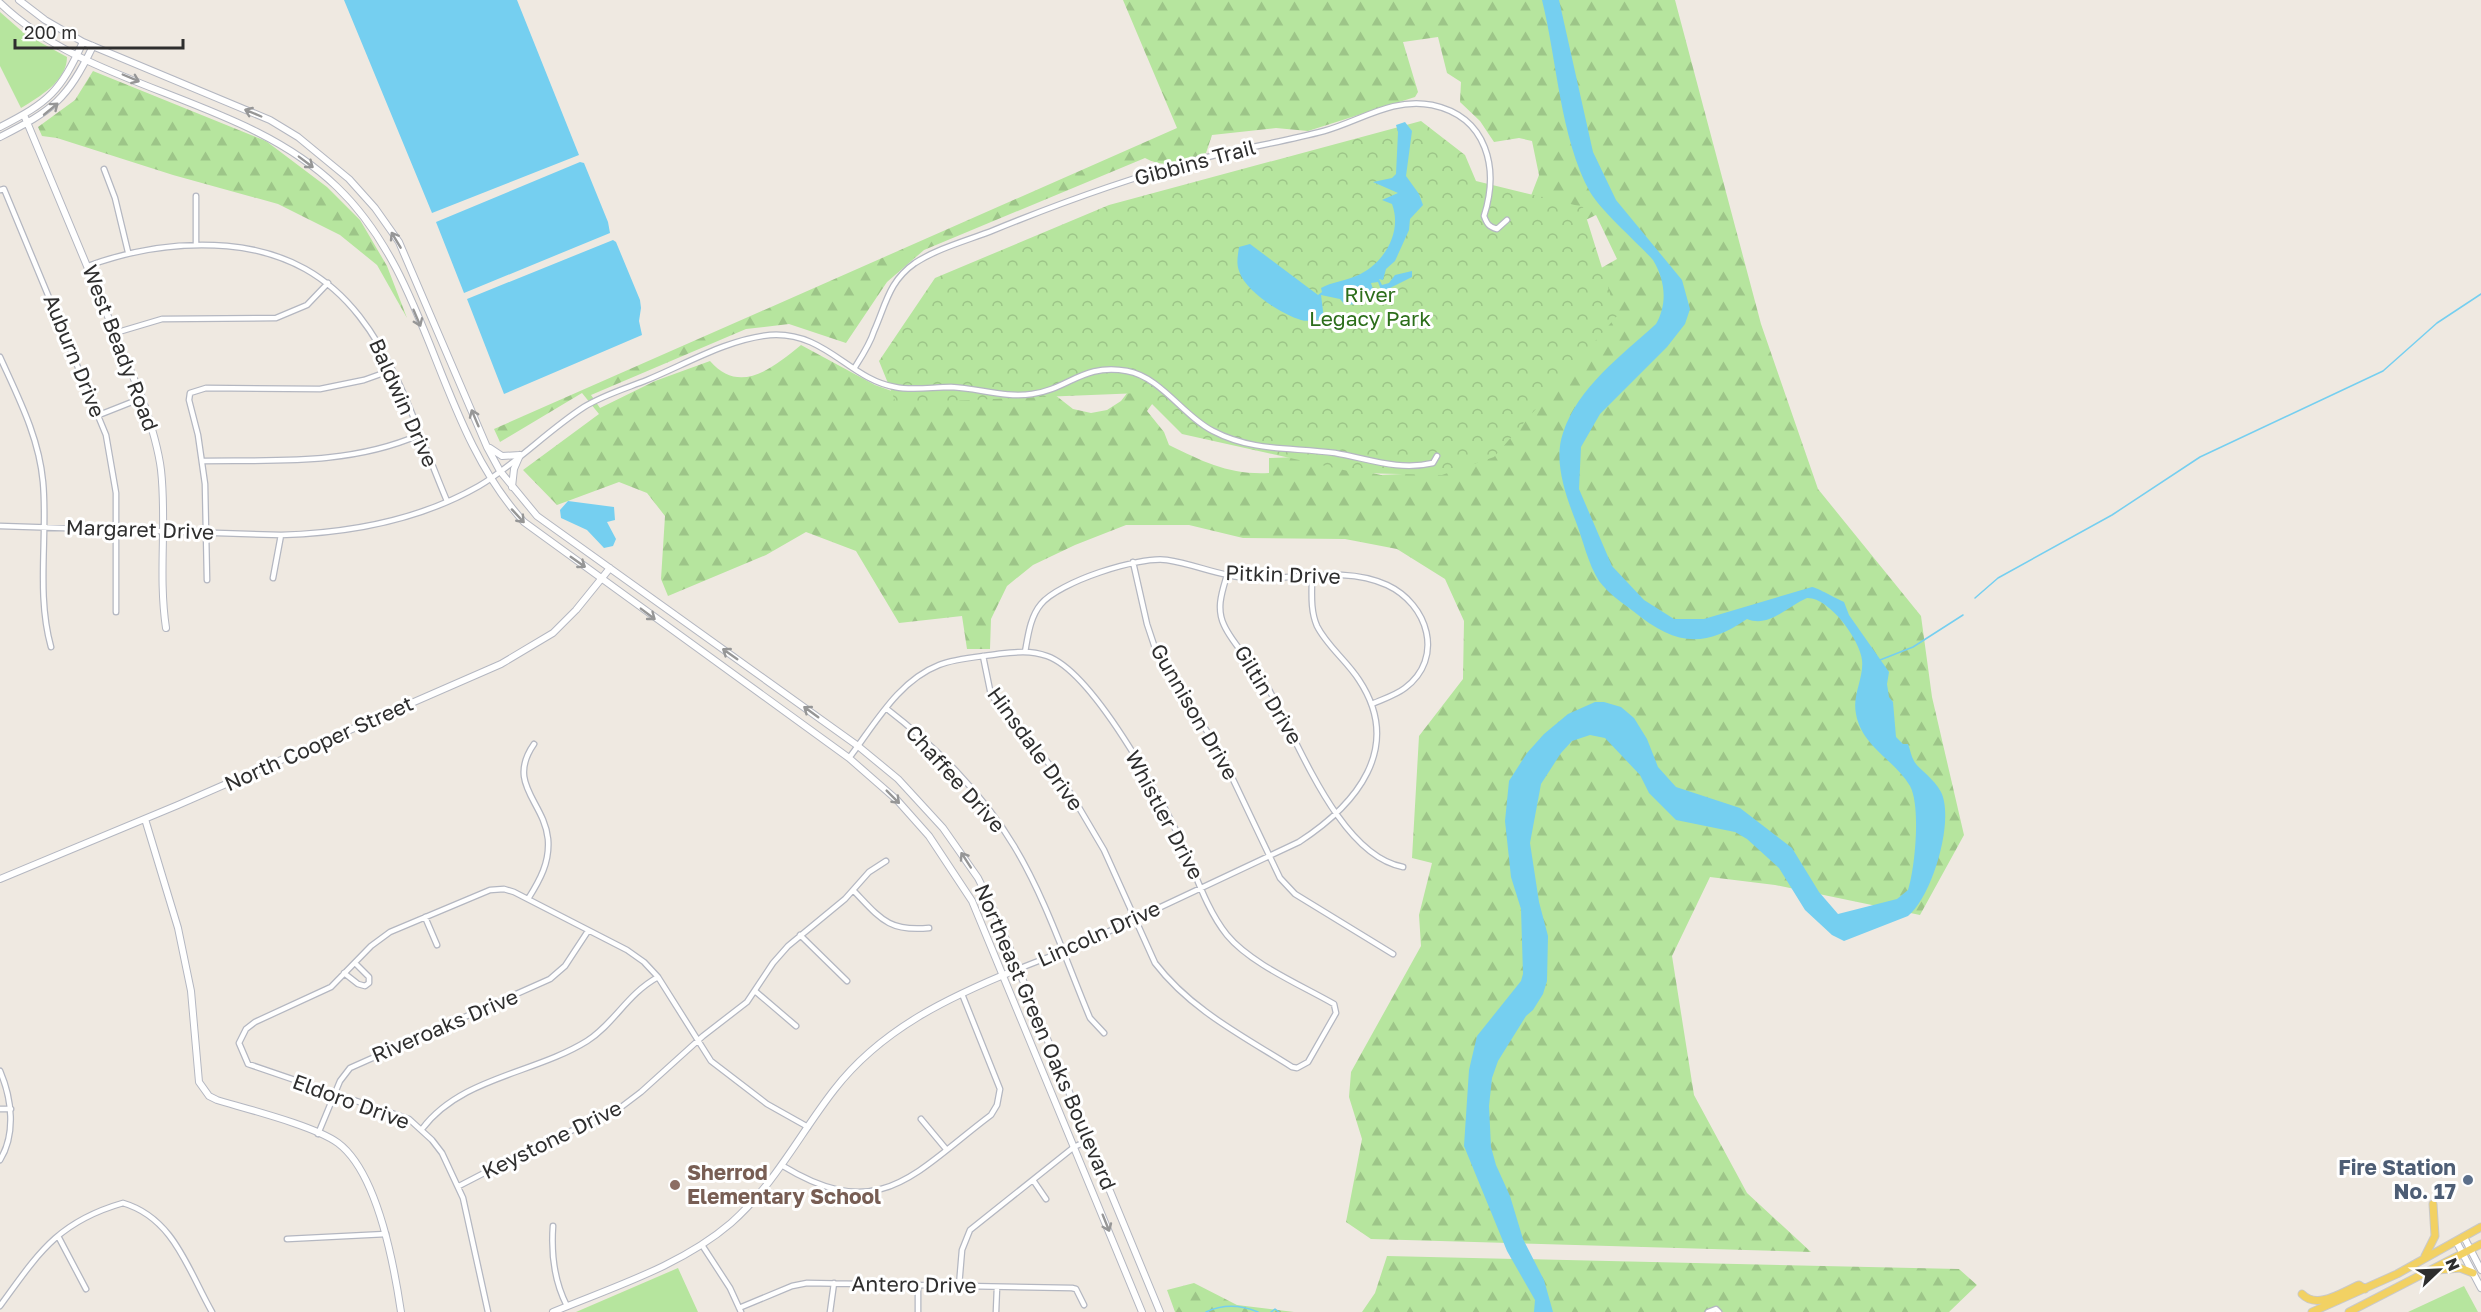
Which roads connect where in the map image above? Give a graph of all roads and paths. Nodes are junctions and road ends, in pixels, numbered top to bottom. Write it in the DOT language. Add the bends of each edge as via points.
graph roads {
  1 [pos="19,0"];
  2 [pos="0,3"];
  3 [pos="83,42"];
  4 [pos="93,46"];
  5 [pos="77,55"];
  6 [pos="87,59"];
  7 [pos="24,115"];
  8 [pos="27,123"];
  9 [pos="0,128"];
  10 [pos="0,137"];
  11 [pos="104,169"];
  12 [pos="2,190"];
  13 [pos="196,196"];
  14 [pos="1507,220"];
  15 [pos="196,244"];
  16 [pos="128,252"];
  17 [pos="88,266"];
  18 [pos="328,283"];
  19 [pos="115,333"];
  20 [pos="0,357"];
  21 [pos="855,367"];
  22 [pos="392,370"];
  23 [pos="142,398"];
  24 [pos="99,415"];
  25 [pos="419,435"];
  26 [pos="487,447"];
  27 [pos="520,455"];
  28 [pos="1437,456"];
  29 [pos="202,461"];
  30 [pos="500,471"];
  31 [pos="489,479"];
  32 [pos="512,488"];
  33 [pos="447,501"];
  34 [pos="0,526"];
  35 [pos="44,527"];
  36 [pos="116,529"];
  37 [pos="161,531"];
  38 [pos="206,532"];
  39 [pos="281,535"];
  40 [pos="1133,562"];
  41 [pos="610,568"];
  42 [pos="1227,575"];
  43 [pos="1312,576"];
  44 [pos="273,578"];
  45 [pos="601,579"];
  46 [pos="207,580"];
  47 [pos="116,612"];
  48 [pos="166,628"];
  49 [pos="701,634"];
  50 [pos="51,647"];
  51 [pos="693,647"];
  52 [pos="1025,652"];
  53 [pos="983,656"];
  54 [pos="1372,704"];
  55 [pos="887,709"];
  56 [pos="534,744"];
  57 [pos="858,746"];
  58 [pos="849,758"];
  59 [pos="1335,812"];
  60 [pos="145,819"];
  61 [pos="1270,856"];
  62 [pos="886,861"];
  63 [pos="1402,867"];
  64 [pos="0,879"];
  65 [pos="1202,888"];
  66 [pos="853,890"];
  67 [pos="528,899"];
  68 [pos="425,917"];
  69 [pos="1135,920"];
  70 [pos="929,928"];
  71 [pos="588,931"];
  72 [pos="800,936"];
  73 [pos="437,945"];
  74 [pos="1062,952"];
  75 [pos="1393,954"];
  76 [pos="355,963"];
  77 [pos="1018,969"];
  78 [pos="344,973"];
  79 [pos="1004,975"];
  80 [pos="658,977"];
  81 [pos="847,981"];
  82 [pos="755,991"];
  83 [pos="962,994"];
  84 [pos="796,1026"];
  85 [pos="1104,1033"];
  86 [pos="698,1043"];
  87 [pos="1304,1065"];
  88 [pos="0,1071"];
  89 [pos="334,1094"];
  90 [pos="0,1109"];
  91 [pos="10,1109"];
  92 [pos="921,1119"];
  93 [pos="808,1127"];
  94 [pos="422,1129"];
  95 [pos="318,1134"];
  96 [pos="1089,1140"];
  97 [pos="1074,1147"];
  98 [pos="946,1149"];
  99 [pos="0,1160"];
  100 [pos="783,1166"];
  101 [pos="1033,1180"];
  102 [pos="459,1186"];
  103 [pos="1046,1199"];
  104 [pos="2433,1204"];
  105 [pos="553,1226"];
  106 [pos="2481,1227"];
  107 [pos="386,1234"];
  108 [pos="58,1236"];
  109 [pos="2464,1237"];
  110 [pos="287,1239"];
  111 [pos="2456,1241"];
  112 [pos="2481,1244"];
  113 [pos="702,1245"];
  114 [pos="2471,1250"];
  115 [pos="2463,1254"];
  116 [pos="2424,1258"];
  117 [pos="2481,1270"];
  118 [pos="2427,1273"];
  119 [pos="2473,1273"];
  120 [pos="834,1283"];
  121 [pos="918,1286"];
  122 [pos="959,1286"];
  123 [pos="997,1287"];
  124 [pos="2481,1288"];
  125 [pos="86,1289"];
  126 [pos="2365,1289"];
  127 [pos="2302,1294"];
  128 [pos="0,1305"];
  129 [pos="1084,1305"];
  130 [pos="567,1306"];
  131 [pos="740,1310"];
  132 [pos="212,1312"];
  133 [pos="401,1312"];
  134 [pos="488,1312"];
  135 [pos="553,1312"];
  136 [pos="830,1312"];
  137 [pos="918,1312"];
  138 [pos="996,1312"];
  139 [pos="1142,1312"];
  140 [pos="1160,1312"];
  141 [pos="1708,1312"];
  142 [pos="1719,1312"];
  143 [pos="2312,1312"];
  144 [pos="2349,1312"];
  1 -- 3 [label="main road, Northeast Green Oaks Boulevard"];
  2 -- 5 [label="main road, Northeast Green Oaks Boulevard" via="24,24"];
  3 -- 4 [label="main road, Northeast Green Oaks Boulevard"];
  3 -- 5 [label="main road"];
  4 -- 6 [label="main road"];
  26 -- 4 [label="main road, Northeast Green Oaks Boulevard, one-way" via="399,242 349,179 326,158 270,120"];
  5 -- 6 [label="main road, Northeast Green Oaks Boulevard"];
  5 -- 7 [label="main road" via="56,91"];
  8 -- 6 [label="main road, one-way" via="57,104"];
  6 -- 31 [label="main road, Northeast Green Oaks Boulevard, one-way" via="266,135 337,187 368,221 396,266"];
  7 -- 8 [label="main road, West Beady Road"];
  7 -- 9 [label="main road"];
  8 -- 10 [label="main road"];
  8 -- 17 [label="main road, West Beady Road"];
  11 -- 16 [label="street"];
  12 -- 24 [label="street, Auburn Drive"];
  13 -- 15 [label="street"];
  14 -- 21 [label="street, Gibbins Trail" via="1497,229 1486,222 1492,187 1490,165 1483,143 1463,120 1433,105 1392,106 1325,131 1135,178 1057,204 917,262 895,281"];
  15 -- 16 [label="street, Baldwin Drive"];
  15 -- 18 [label="street, Baldwin Drive" via="258,249 299,264"];
  16 -- 17 [label="street, Baldwin Drive"];
  17 -- 19 [label="main road, West Beady Road"];
  18 -- 19 [label="street" via="307,305 276,318 162,319"];
  18 -- 22 [label="street, Baldwin Drive" via="362,318"];
  19 -- 23 [label="main road, West Beady Road"];
  20 -- 35 [label="street" via="39,454"];
  21 -- 27 [label="street, Margaret Drive" via="818,344 796,337 773,335 741,341 588,405"];
  21 -- 28 [label="street, Margaret Drive" via="896,388 953,387 1014,394 1034,394 1090,371 1109,368 1132,372 1159,388 1211,430 1262,449 1333,453 1413,468 1433,463"];
  22 -- 25 [label="street, Baldwin Drive"];
  22 -- 29 [label="street" via="320,389 206,387 193,391 189,400"];
  23 -- 24 [label="street"];
  23 -- 37 [label="main road, West Beady Road" via="161,471"];
  24 -- 36 [label="street, Auburn Drive" via="111,459"];
  25 -- 29 [label="street" via="381,450 331,459"];
  25 -- 33 [label="street, Baldwin Drive"];
  26 -- 27 [label="main road" via="502,456"];
  26 -- 30 [label="main road, Northeast Green Oaks Boulevard"];
  27 -- 30 [label="street, Margaret Drive"];
  27 -- 32 [label="main road" via="513,469"];
  29 -- 38 [label="street"];
  30 -- 31 [label="street, Margaret Drive"];
  30 -- 32 [label="main road, Northeast Green Oaks Boulevard"];
  31 -- 33 [label="street, Margaret Drive"];
  31 -- 45 [label="main road, Northeast Green Oaks Boulevard, one-way" via="524,522"];
  32 -- 41 [label="main road, Northeast Green Oaks Boulevard" via="537,516"];
  33 -- 39 [label="street, Margaret Drive" via="360,530"];
  34 -- 35 [label="street, Margaret Drive"];
  35 -- 36 [label="street, Margaret Drive"];
  35 -- 50 [label="street" via="44,616"];
  36 -- 37 [label="street, Margaret Drive"];
  36 -- 47 [label="street, Auburn Drive"];
  37 -- 38 [label="street, Margaret Drive"];
  37 -- 48 [label="main road, West Beady Road"];
  38 -- 39 [label="street, Margaret Drive"];
  38 -- 46 [label="street"];
  39 -- 44 [label="street"];
  40 -- 42 [label="street, Pitkin Drive" via="1165,560"];
  40 -- 52 [label="street, Pitkin Drive" via="1070,585 1042,603 1035,613"];
  40 -- 61 [label="street, Gunnison Drive" via="1157,654 1219,750"];
  41 -- 45 [label="main road, North Cooper Street"];
  41 -- 49 [label="main road, Northeast Green Oaks Boulevard"];
  42 -- 43 [label="street, Pitkin Drive"];
  42 -- 59 [label="street, Giltin Drive" via="1220,603 1224,625 1263,679"];
  43 -- 54 [label="street, Lincoln Drive" via="1312,610 1317,625 1359,679"];
  43 -- 54 [label="street, Pitkin Drive" via="1356,578 1388,586 1408,598 1424,622 1428,651 1419,673 1404,689"];
  45 -- 51 [label="main road, Northeast Green Oaks Boulevard, one-way"];
  45 -- 60 [label="main road, North Cooper Street" via="553,633 501,664"];
  49 -- 51 [label="main road"];
  57 -- 49 [label="main road, Northeast Green Oaks Boulevard, one-way"];
  51 -- 58 [label="main road, Northeast Green Oaks Boulevard"];
  52 -- 53 [label="street, Whistler Drive"];
  52 -- 65 [label="street, Whistler Drive" via="1061,663 1095,699 1143,768"];
  53 -- 55 [label="street, Whistler Drive" via="941,664 920,675"];
  53 -- 69 [label="street, Hinsdale Drive" via="991,695 1071,794 1104,850"];
  54 -- 59 [label="street, Lincoln Drive" via="1377,729 1373,763 1365,780"];
  55 -- 57 [label="street, Whistler Drive"];
  55 -- 74 [label="street, Chaffee Drive" via="926,742 994,817 1031,879"];
  56 -- 67 [label="street" via="523,761 523,777 548,836 548,853 544,871"];
  57 -- 58 [label="street, Whistler Drive"];
  77 -- 57 [label="main road, Northeast Green Oaks Boulevard, one-way" via="993,908 963,854 919,799"];
  58 -- 79 [label="main road, Northeast Green Oaks Boulevard, one-way" via="897,800 949,862 972,901"];
  59 -- 61 [label="street, Lincoln Drive" via="1313,833"];
  59 -- 63 [label="street, Giltin Drive" via="1375,857"];
  60 -- 64 [label="main road, North Cooper Street"];
  60 -- 95 [label="main road" via="189,980 199,1082 217,1100"];
  61 -- 65 [label="street, Lincoln Drive"];
  61 -- 75 [label="street, Gunnison Drive" via="1280,879 1295,894"];
  62 -- 66 [label="street, Keystone Drive"];
  65 -- 69 [label="street, Lincoln Drive"];
  65 -- 87 [label="street, Whistler Drive" via="1221,926 1239,947 1334,1004 1336,1013"];
  66 -- 70 [label="street" via="892,925 904,929"];
  66 -- 72 [label="street, Keystone Drive"];
  67 -- 68 [label="street" via="504,889 490,890"];
  67 -- 71 [label="street"];
  68 -- 73 [label="street"];
  68 -- 76 [label="street" via="390,932"];
  69 -- 74 [label="street, Lincoln Drive"];
  69 -- 87 [label="street, Hinsdale Drive" via="1155,963 1178,991 1226,1027 1292,1067"];
  71 -- 80 [label="street" via="627,950"];
  71 -- 89 [label="street, Riveroaks Drive" via="565,966 550,979 360,1062 346,1073"];
  72 -- 81 [label="street"];
  72 -- 82 [label="street, Keystone Drive" via="773,963"];
  74 -- 77 [label="street, Lincoln Drive"];
  74 -- 85 [label="street, Chaffee Drive" via="1090,1018"];
  76 -- 78 [label="street"];
  76 -- 78 [label="street" via="369,977 369,983 358,984"];
  77 -- 79 [label="main road, Lincoln Drive"];
  77 -- 96 [label="main road, Northeast Green Oaks Boulevard"];
  78 -- 89 [label="street, Eldoro Drive" via="327,989 255,1022 246,1029 240,1046 249,1064"];
  79 -- 83 [label="main road, Lincoln Drive"];
  79 -- 97 [label="main road, Northeast Green Oaks Boulevard"];
  80 -- 86 [label="street"];
  80 -- 94 [label="street" via="635,992 584,1043 454,1099 438,1109"];
  82 -- 84 [label="street"];
  82 -- 86 [label="street, Keystone Drive"];
  83 -- 93 [label="main road, Lincoln Drive" via="914,1018 867,1055 833,1091"];
  83 -- 98 [label="street" via="997,1076 1000,1095 991,1115"];
  86 -- 93 [label="street" via="730,1078"];
  86 -- 102 [label="street, Keystone Drive" via="612,1114"];
  88 -- 91 [label="street"];
  89 -- 94 [label="street, Eldoro Drive" via="409,1119"];
  89 -- 95 [label="street, Riveroaks Drive"];
  90 -- 91 [label="street"];
  91 -- 99 [label="street" via="8,1146"];
  92 -- 98 [label="street"];
  93 -- 100 [label="main road, Lincoln Drive"];
  94 -- 102 [label="street, Eldoro Drive" via="442,1153"];
  95 -- 107 [label="main road" via="338,1143 354,1162 368,1185"];
  96 -- 97 [label="street"];
  96 -- 140 [label="main road, Northeast Green Oaks Boulevard"];
  97 -- 101 [label="street"];
  97 -- 139 [label="main road, Northeast Green Oaks Boulevard, one-way"];
  98 -- 100 [label="street" via="910,1176 874,1192 855,1194 820,1187"];
  100 -- 113 [label="main road, Lincoln Drive" via="742,1213"];
  101 -- 103 [label="street"];
  101 -- 122 [label="street" via="970,1230 962,1250"];
  102 -- 134 [label="street, Eldoro Drive"];
  104 -- 116 [label="main road" via="2435,1236"];
  105 -- 130 [label="street" via="555,1274"];
  106 -- 109 [label="main road"];
  107 -- 110 [label="street"];
  107 -- 133 [label="main road"];
  108 -- 125 [label="street"];
  108 -- 128 [label="street" via="26,1267"];
  108 -- 132 [label="street" via="93,1213 123,1203 133,1206 165,1228"];
  109 -- 111 [label="main road"];
  109 -- 114 [label="main road"];
  111 -- 115 [label="main road"];
  111 -- 116 [label="main road"];
  112 -- 114 [label="main road"];
  113 -- 130 [label="main road, Lincoln Drive"];
  113 -- 131 [label="street"];
  114 -- 115 [label="main road"];
  114 -- 117 [label="main road"];
  115 -- 118 [label="main road"];
  115 -- 119 [label="main road"];
  116 -- 126 [label="main road"];
  118 -- 119 [label="main road" via="2448,1268"];
  118 -- 144 [label="main road"];
  119 -- 124 [label="main road"];
  120 -- 121 [label="street, Antero Drive"];
  120 -- 131 [label="street, Antero Drive" via="792,1286"];
  120 -- 136 [label="street"];
  121 -- 122 [label="street, Antero Drive"];
  121 -- 137 [label="street"];
  122 -- 123 [label="street, Antero Drive"];
  123 -- 129 [label="street, Antero Drive" via="1072,1288"];
  123 -- 138 [label="street"];
  126 -- 127 [label="main road" via="2359,1285 2320,1301"];
  126 -- 143 [label="main road"];
  130 -- 135 [label="main road, Lincoln Drive"];
  141 -- 142 [label="street"];
}
